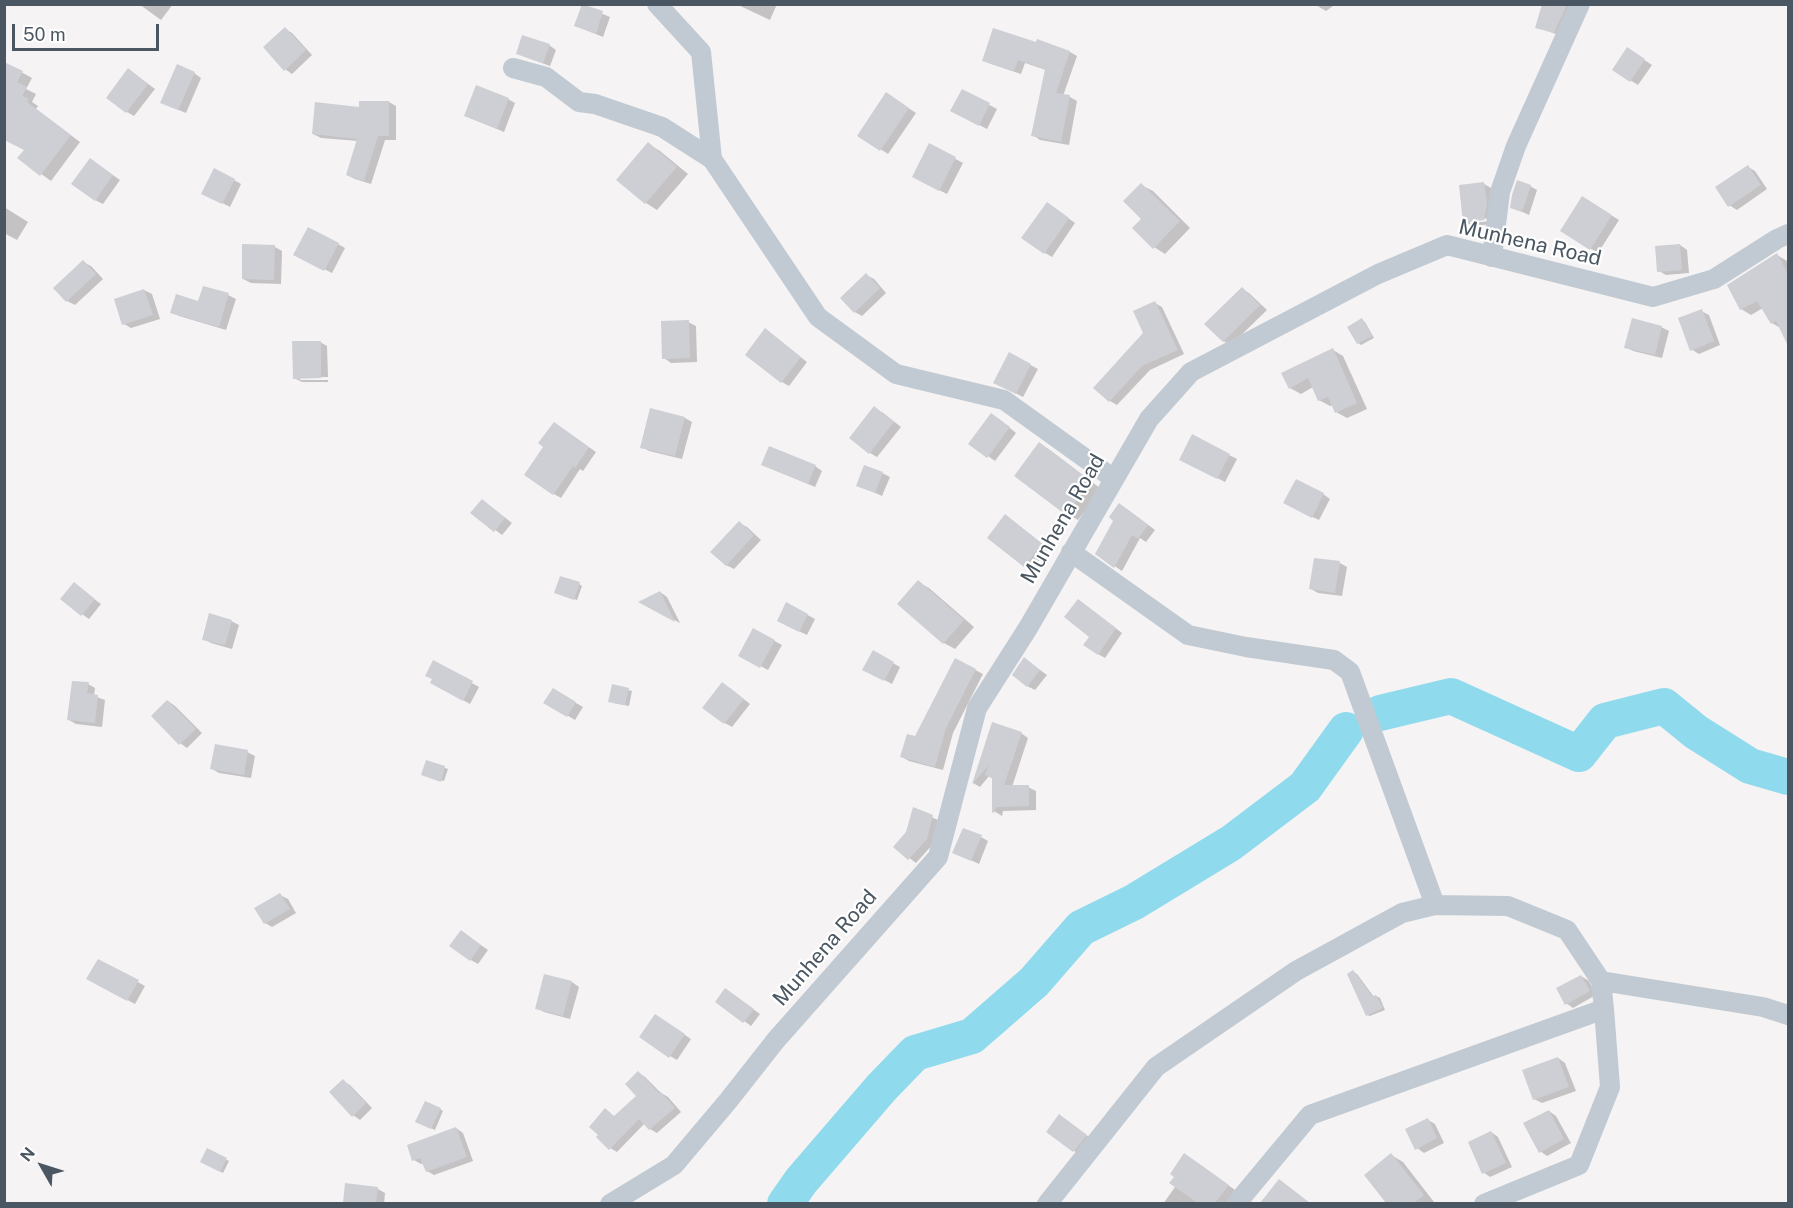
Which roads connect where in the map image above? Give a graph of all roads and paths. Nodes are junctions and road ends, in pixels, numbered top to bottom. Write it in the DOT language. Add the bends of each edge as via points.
graph roads {
  1 [pos="657,4"];
  2 [pos="1580,4"];
  3 [pos="513,68"];
  4 [pos="712,159"];
  5 [pos="1788,234"];
  6 [pos="1492,257"];
  7 [pos="1114,479"];
  8 [pos="1071,552"];
  9 [pos="1435,905"];
  10 [pos="1600,981"];
  11 [pos="1604,1009"];
  12 [pos="1788,1015"];
  13 [pos="610,1203"];
  14 [pos="1047,1203"];
  15 [pos="1236,1203"];
  16 [pos="1484,1203"];
  1 -- 4 [label="street" via="701,52"];
  2 -- 6 [label="street" via="1500,192"];
  3 -- 4 [label="street" via="546,77 579,102 662,127"];
  4 -- 7 [label="street" via="819,317 896,374 1004,400"];
  5 -- 6 [label="street, Munhena Road" via="1714,279 1653,297"];
  6 -- 7 [label="street, Munhena Road" via="1447,245 1378,274 1191,372 1149,419"];
  7 -- 8 [label="street, Munhena Road"];
  8 -- 9 [label="street" via="1188,635 1334,660 1350,672"];
  8 -- 13 [label="street, Munhena Road" via="977,708 938,857 776,1040 674,1165"];
  9 -- 10 [label="street" via="1508,906 1567,930"];
  9 -- 14 [label="street" via="1402,913 1296,970 1156,1067"];
  10 -- 11 [label="street"];
  10 -- 12 [label="street" via="1762,1007"];
  11 -- 15 [label="street" via="1310,1114"];
  11 -- 16 [label="street" via="1610,1087 1579,1165"];
}
